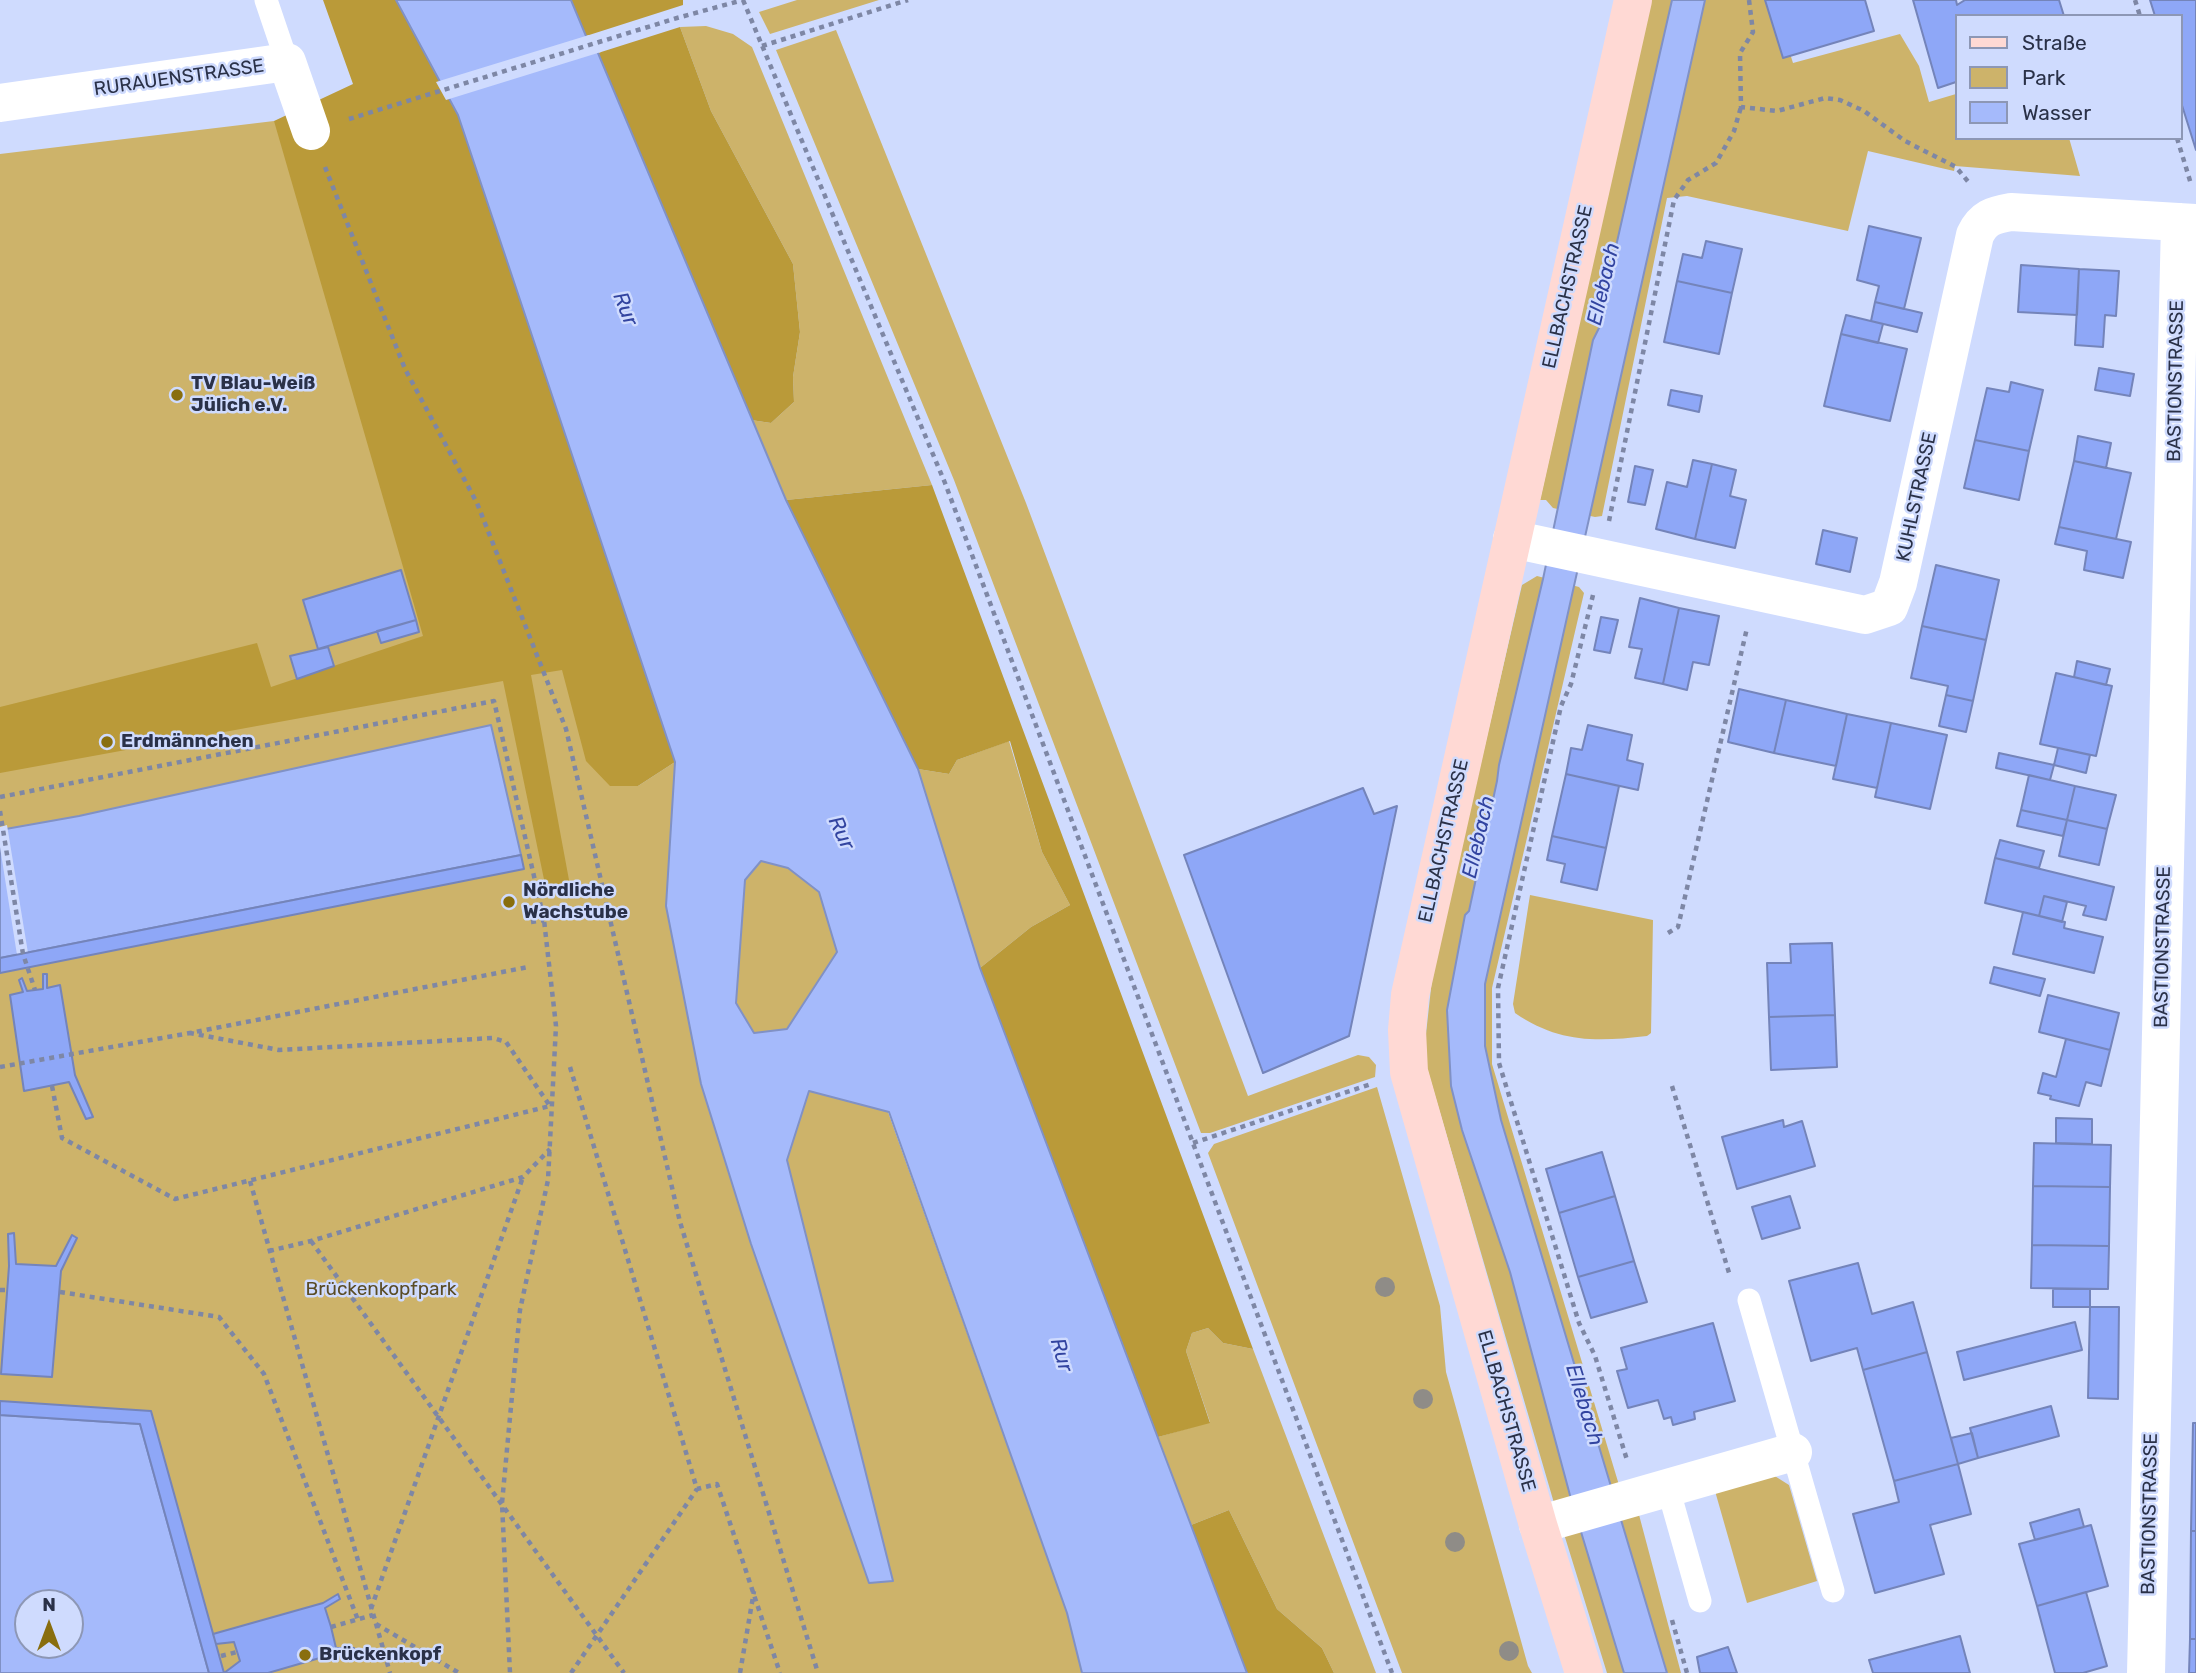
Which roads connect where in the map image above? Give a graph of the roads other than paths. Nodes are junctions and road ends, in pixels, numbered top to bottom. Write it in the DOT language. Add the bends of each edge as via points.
graph roads {
  1 [pos="266,0"];
  2 [pos="1633,0"];
  3 [pos="288,62"];
  4 [pos="0,103"];
  5 [pos="311,131"];
  6 [pos="2189,211"];
  7 [pos="1512,539"];
  8 [pos="1749,1300"];
  9 [pos="1793,1452"];
  10 [pos="1644,1494"];
  11 [pos="1552,1521"];
  12 [pos="1833,1591"];
  13 [pos="1700,1601"];
  14 [pos="1584,1673"];
  15 [pos="2146,1673"];
  1 -- 3 [label="lane"];
  2 -- 7 [label="main road, ELLBACHSTRASSE"];
  3 -- 4 [label="street, RURAUENSTRASSE"];
  3 -- 5 [label="street, RURAUENSTRASSE"];
  6 -- 7 [label="street, KUHLSTRASSE" via="2011,212 1986,219 1975,236 1889,607 1865,615"];
  6 -- 15 [label="street, BASTIONSTRASSE"];
  7 -- 11 [label="main road, ELLBACHSTRASSE" via="1410,995 1407,1030 1409,1072"];
  8 -- 9 [label="lane"];
  9 -- 10 [label="street"];
  9 -- 12 [label="lane"];
  10 -- 11 [label="street"];
  10 -- 13 [label="lane"];
  11 -- 14 [label="main road, ELLBACHSTRASSE"];
}
